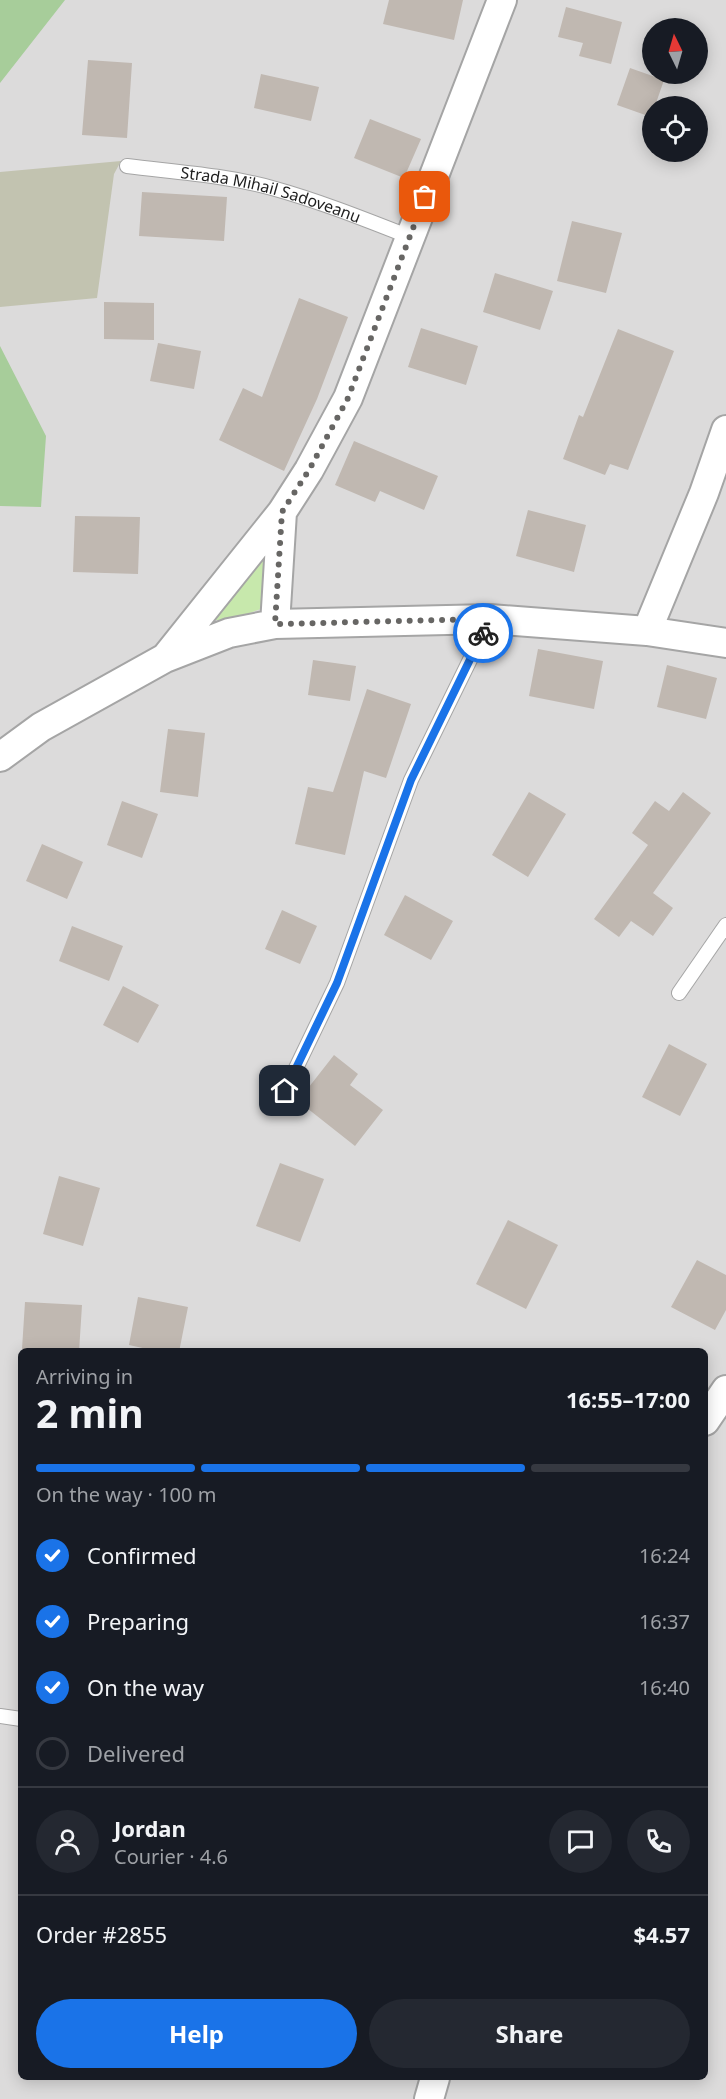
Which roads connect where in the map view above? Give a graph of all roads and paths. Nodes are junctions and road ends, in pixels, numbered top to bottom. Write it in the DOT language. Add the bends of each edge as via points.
graph roads {
  1 [pos="502,0"];
  2 [pos="127,166"];
  3 [pos="410,237"];
  4 [pos="726,430"];
  5 [pos="282,512"];
  6 [pos="490,619"];
  7 [pos="275,624"];
  8 [pos="647,632"];
  9 [pos="726,643"];
  10 [pos="165,658"];
  11 [pos="0,757"];
  12 [pos="726,925"];
  13 [pos="679,993"];
  14 [pos="285,1091"];
  15 [pos="726,1391"];
  16 [pos="708,1417"];
  17 [pos="0,1716"];
  18 [pos="18,1719"];
  19 [pos="434,2080"];
  20 [pos="429,2099"];
  1 -- 3 [label="street"];
  2 -- 3 [label="lane, Strada Mihail Sadoveanu" via="271,188"];
  3 -- 5 [label="street" via="348,398"];
  4 -- 8 [label="street"];
  5 -- 7 [label="street"];
  5 -- 10 [label="street"];
  6 -- 7 [label="street"];
  6 -- 8 [label="street"];
  6 -- 14 [label="lane" via="411,780 337,983"];
  7 -- 10 [label="street" via="229,633"];
  8 -- 9 [label="street"];
  10 -- 11 [label="street" via="40,727"];
  12 -- 13 [label="lane"];
  15 -- 16 [label="street"];
  17 -- 18 [label="lane"];
  19 -- 20 [label="street"];
}
